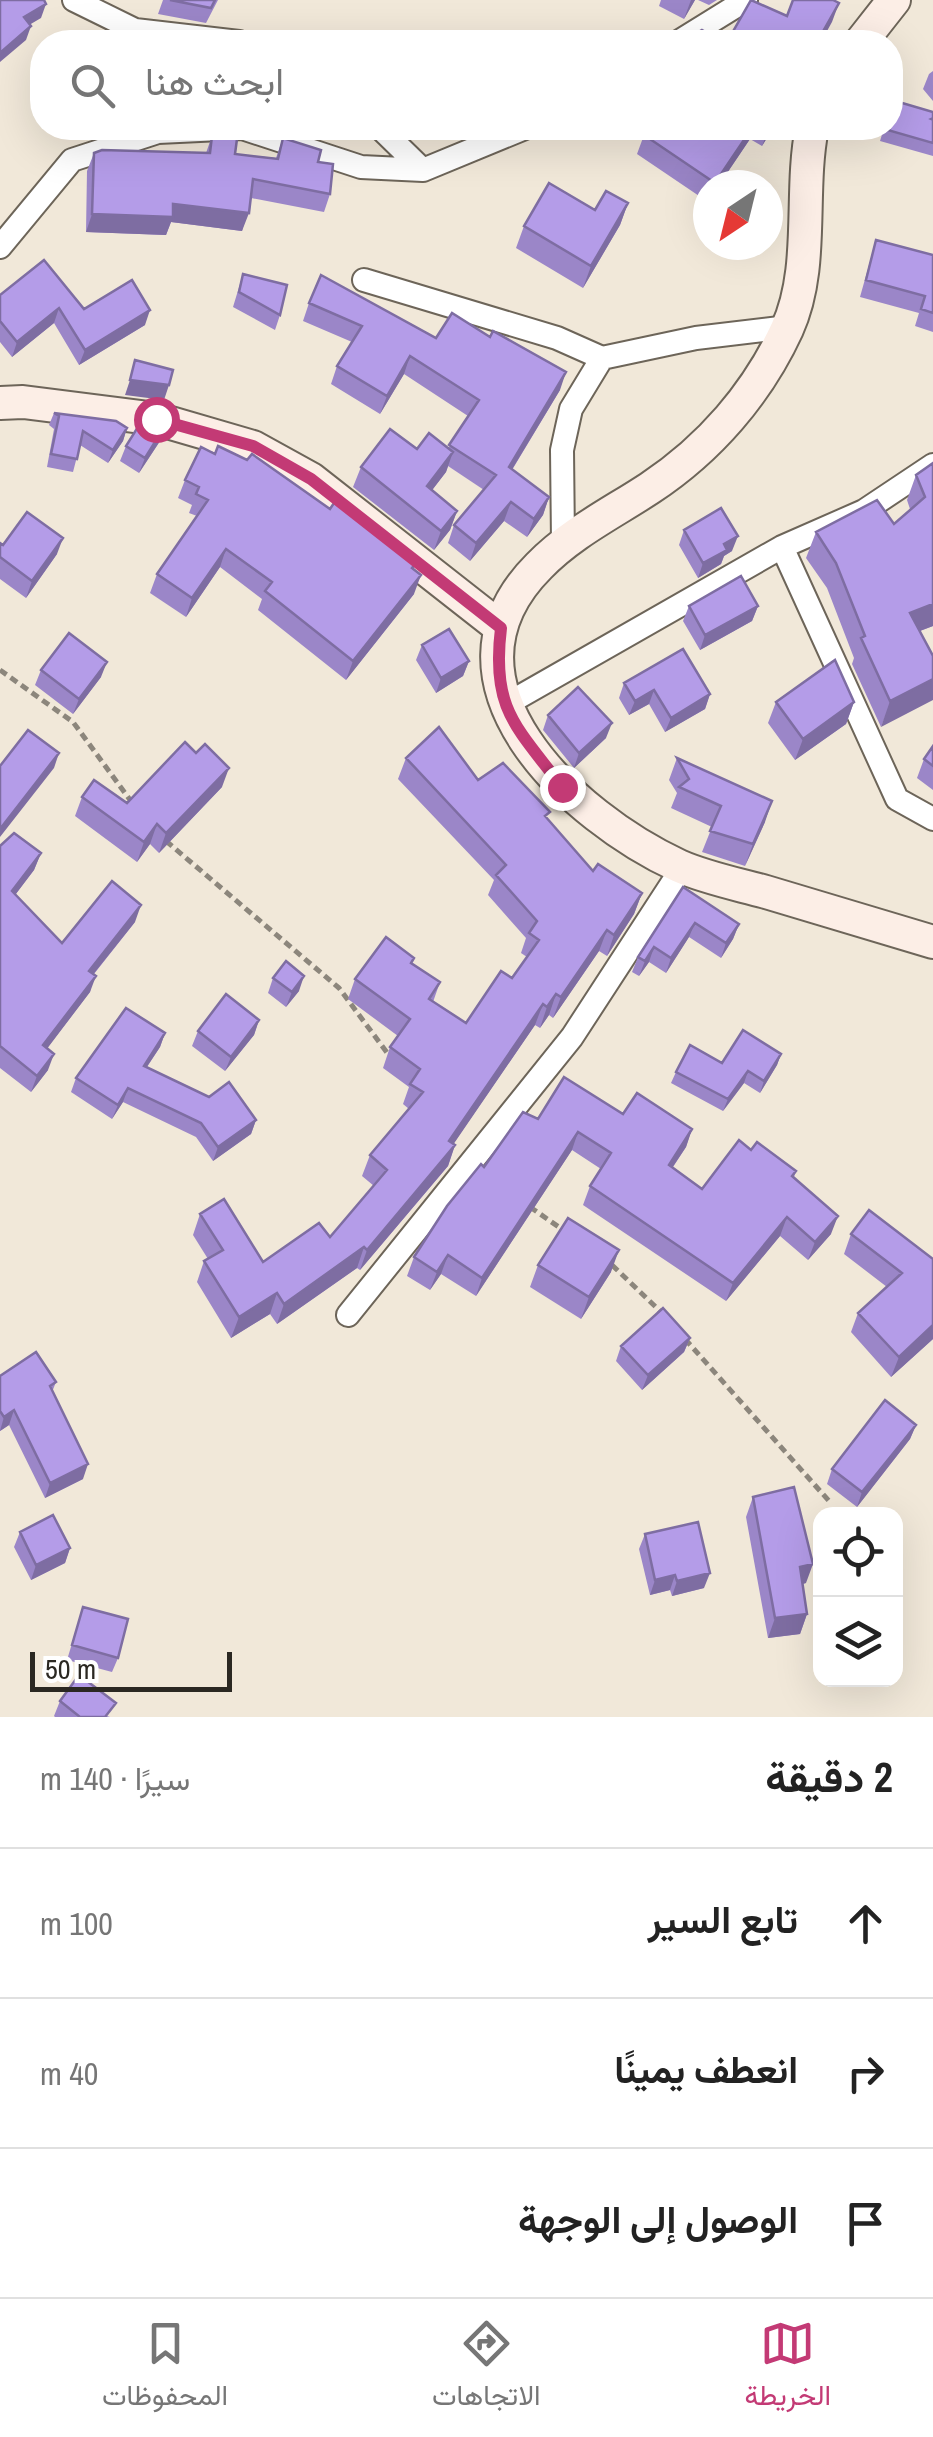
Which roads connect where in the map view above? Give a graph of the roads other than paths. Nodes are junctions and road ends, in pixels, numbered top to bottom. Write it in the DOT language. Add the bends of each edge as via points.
graph roads {
  1 [pos="74,0"];
  2 [pos="746,0"];
  3 [pos="894,0"];
  4 [pos="134,30"];
  5 [pos="697,30"];
  6 [pos="871,30"];
  7 [pos="133,140"];
  8 [pos="279,140"];
  9 [pos="392,140"];
  10 [pos="495,140"];
  11 [pos="810,140"];
  12 [pos="423,170"];
  13 [pos="0,247"];
  14 [pos="364,280"];
  15 [pos="788,327"];
  16 [pos="602,358"];
  17 [pos="0,403"];
  18 [pos="933,465"];
  19 [pos="564,542"];
  20 [pos="782,547"];
  21 [pos="501,628"];
  22 [pos="505,705"];
  23 [pos="933,819"];
  24 [pos="682,868"];
  25 [pos="933,942"];
  26 [pos="348,1315"];
  1 -- 4 [label="street"];
  2 -- 5 [label="street"];
  3 -- 6 [label="main road"];
  7 -- 13 [label="street" via="72,160"];
  8 -- 12 [label="street" via="361,167"];
  9 -- 12 [label="street"];
  10 -- 12 [label="street"];
  11 -- 15 [label="main road" via="802,272"];
  14 -- 16 [label="street"];
  15 -- 16 [label="street"];
  15 -- 19 [label="main road" via="745,402 702,448"];
  16 -- 19 [label="street" via="570,409 562,450"];
  17 -- 21 [label="main road" via="156,419 253,446 311,479"];
  18 -- 20 [label="street" via="864,511"];
  19 -- 21 [label="main road" via="535,569"];
  20 -- 22 [label="street"];
  20 -- 23 [label="street" via="897,799"];
  21 -- 22 [label="main road" via="496,673"];
  22 -- 24 [label="main road" via="562,787 616,834"];
  24 -- 25 [label="main road"];
  24 -- 26 [label="street" via="572,1037"];
}
